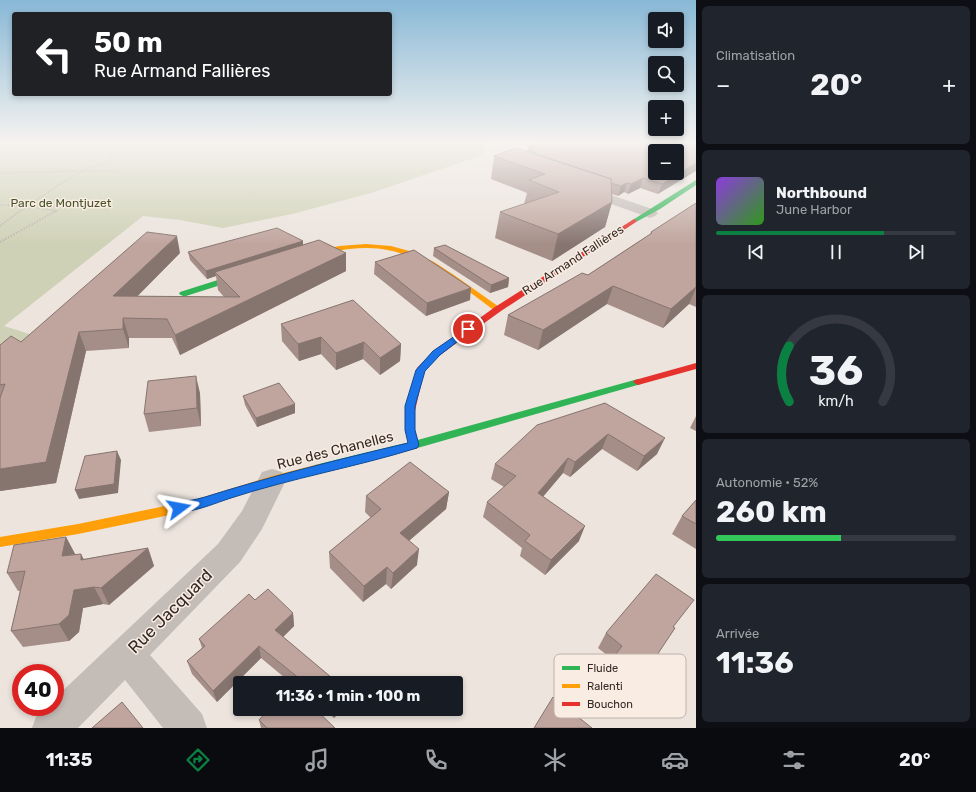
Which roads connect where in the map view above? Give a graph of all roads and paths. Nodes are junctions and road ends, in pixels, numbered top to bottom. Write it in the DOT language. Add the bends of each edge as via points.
graph roads {
  1 [pos="72,177"];
  2 [pos="696,182"];
  3 [pos="569,185"];
  4 [pos="0,205"];
  5 [pos="28,206"];
  6 [pos="650,213"];
  7 [pos="0,226"];
  8 [pos="0,242"];
  9 [pos="302,257"];
  10 [pos="257,271"];
  11 [pos="183,294"];
  12 [pos="498,309"];
  13 [pos="696,366"];
  14 [pos="414,445"];
  15 [pos="272,480"];
  16 [pos="0,542"];
  17 [pos="126,654"];
  18 [pos="51,728"];
  19 [pos="188,728"];
  1 -- 5 [label="path"];
  2 -- 6 [label="street, Rue Armand Fallières"];
  3 -- 6 [label="street, Rue Armand Fallières"];
  4 -- 5 [label="path"];
  5 -- 7 [label="path"];
  5 -- 8 [label="path" via="57,211"];
  6 -- 12 [label="street, Rue Armand Fallières" via="623,227"];
  9 -- 12 [label="street" via="353,245 392,247 420,257"];
  10 -- 11 [label="street"];
  12 -- 14 [label="street, Rue Armand Fallières" via="437,353 420,370 410,406 410,430"];
  13 -- 14 [label="street, Rue des Chanelles"];
  14 -- 15 [label="street, Rue des Chanelles"];
  15 -- 16 [label="street, Rue des Chanelles" via="194,505"];
  15 -- 17 [label="street, Rue Jacquard" via="252,520 229,552"];
  17 -- 18 [label="street, Rue Jacquard"];
  17 -- 19 [label="street"];
}
